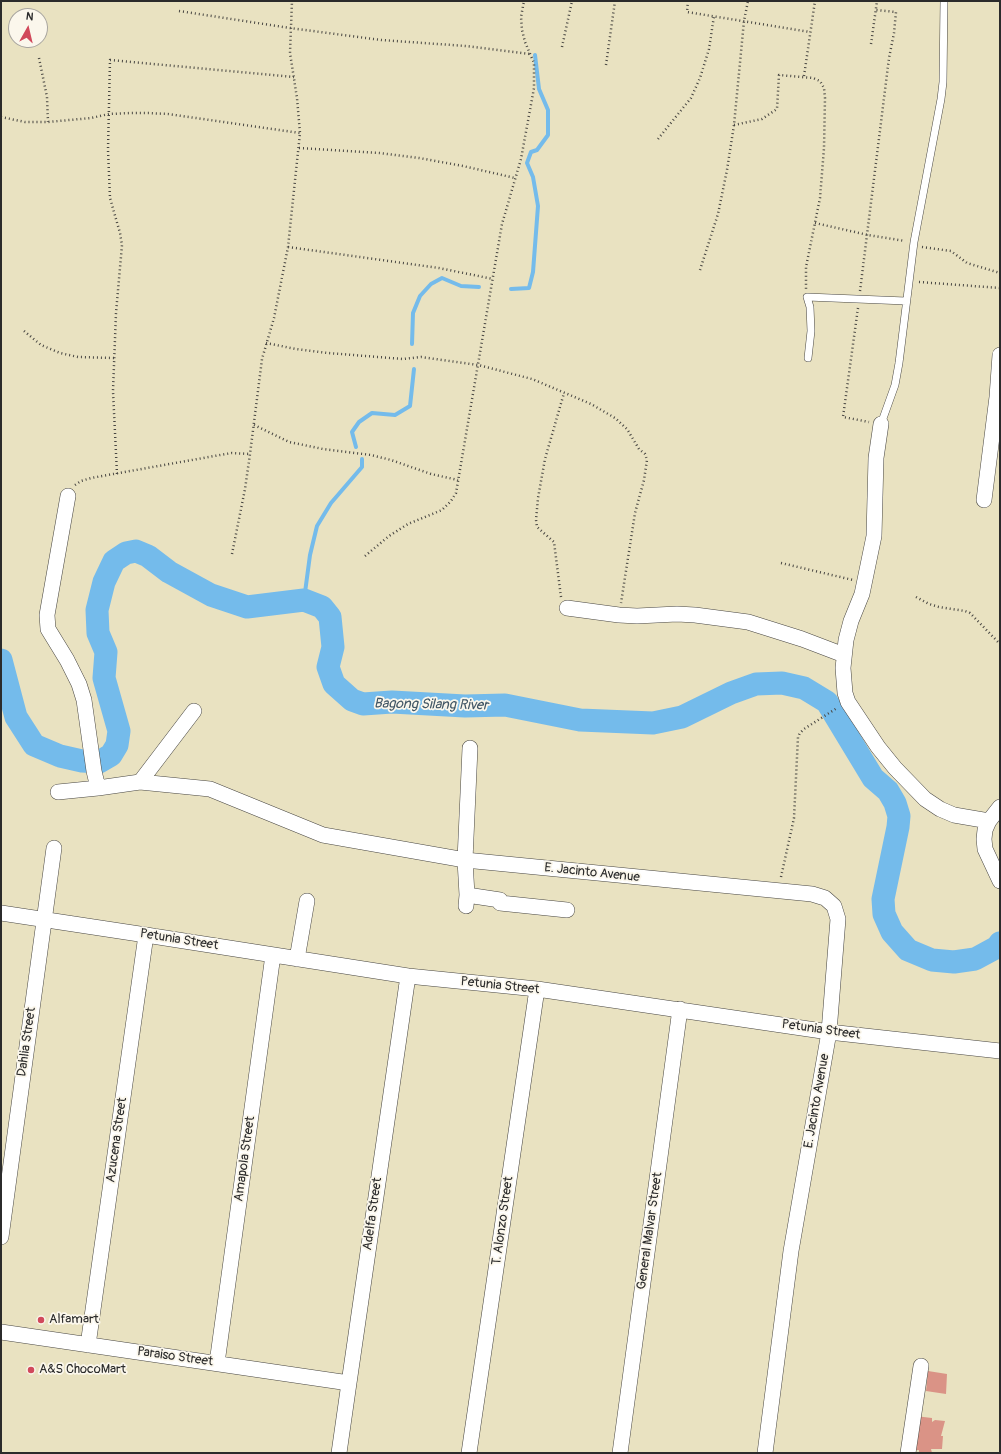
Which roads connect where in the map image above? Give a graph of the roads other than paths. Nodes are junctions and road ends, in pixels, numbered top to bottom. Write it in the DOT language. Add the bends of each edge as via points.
graph roads {
  1 [pos="944,1"];
  2 [pos="906,301"];
  3 [pos="1000,355"];
  4 [pos="808,358"];
  5 [pos="998,397"];
  6 [pos="881,424"];
  7 [pos="68,496"];
  8 [pos="984,500"];
  9 [pos="567,608"];
  10 [pos="844,655"];
  11 [pos="194,711"];
  12 [pos="470,748"];
  13 [pos="140,782"];
  14 [pos="98,788"];
  15 [pos="58,792"];
  16 [pos="1000,807"];
  17 [pos="989,821"];
  18 [pos="54,848"];
  19 [pos="465,860"];
  20 [pos="1000,881"];
  21 [pos="307,901"];
  22 [pos="566,910"];
  23 [pos="1,913"];
  24 [pos="43,920"];
  25 [pos="146,935"];
  26 [pos="273,955"];
  27 [pos="297,959"];
  28 [pos="408,976"];
  29 [pos="537,989"];
  30 [pos="680,1010"];
  31 [pos="829,1032"];
  32 [pos="1000,1051"];
  33 [pos="1,1237"];
  34 [pos="1,1332"];
  35 [pos="88,1345"];
  36 [pos="217,1363"];
  37 [pos="921,1366"];
  38 [pos="348,1383"];
  39 [pos="339,1453"];
  40 [pos="469,1453"];
  41 [pos="620,1453"];
  42 [pos="765,1453"];
  43 [pos="908,1453"];
  1 -- 2 [label="lane" via="941,99"];
  2 -- 4 [label="lane" via="807,297 811,331"];
  2 -- 6 [label="lane" via="895,386"];
  3 -- 5 [label="street"];
  5 -- 8 [label="street"];
  6 -- 10 [label="street" via="876,458 874,536 865,583 851,621"];
  7 -- 14 [label="street" via="47,615 48,628 79,684 84,700"];
  9 -- 10 [label="street" via="619,615 695,615 748,622 795,636"];
  10 -- 17 [label="street" via="843,680 848,702 895,768 925,799 940,809 954,815"];
  11 -- 13 [label="street"];
  12 -- 19 [label="street"];
  13 -- 14 [label="street, E. Jacinto Avenue"];
  13 -- 19 [label="street, E. Jacinto Avenue" via="210,789 323,835"];
  14 -- 15 [label="street, E. Jacinto Avenue"];
  16 -- 17 [label="street"];
  17 -- 20 [label="street" via="985,830 985,849"];
  18 -- 24 [label="street, Dahlia Street"];
  19 -- 22 [label="street" via="466,900 500,900 500,904"];
  19 -- 31 [label="street, E. Jacinto Avenue" via="812,894 825,898 834,906 838,919"];
  21 -- 27 [label="street"];
  23 -- 24 [label="street, Petunia Street"];
  24 -- 25 [label="street, Petunia Street"];
  24 -- 33 [label="street, Dahlia Street"];
  25 -- 26 [label="street, Petunia Street"];
  25 -- 35 [label="street, Azucena Street"];
  26 -- 27 [label="street, Petunia Street"];
  26 -- 36 [label="street, Amapola Street"];
  27 -- 28 [label="street, Petunia Street"];
  28 -- 29 [label="street, Petunia Street"];
  28 -- 38 [label="street, Adelfa Street"];
  29 -- 30 [label="street, Petunia Street"];
  29 -- 40 [label="street, T. Alonzo Street"];
  30 -- 31 [label="street, Petunia Street"];
  30 -- 41 [label="street, General Malvar Street"];
  31 -- 32 [label="street, Petunia Street"];
  31 -- 42 [label="street, E. Jacinto Avenue" via="792,1251"];
  34 -- 35 [label="street, Paraiso Street"];
  35 -- 36 [label="street, Paraiso Street"];
  36 -- 38 [label="street, Paraiso Street"];
  37 -- 43 [label="street"];
  38 -- 39 [label="street, Adelfa Street"];
}
